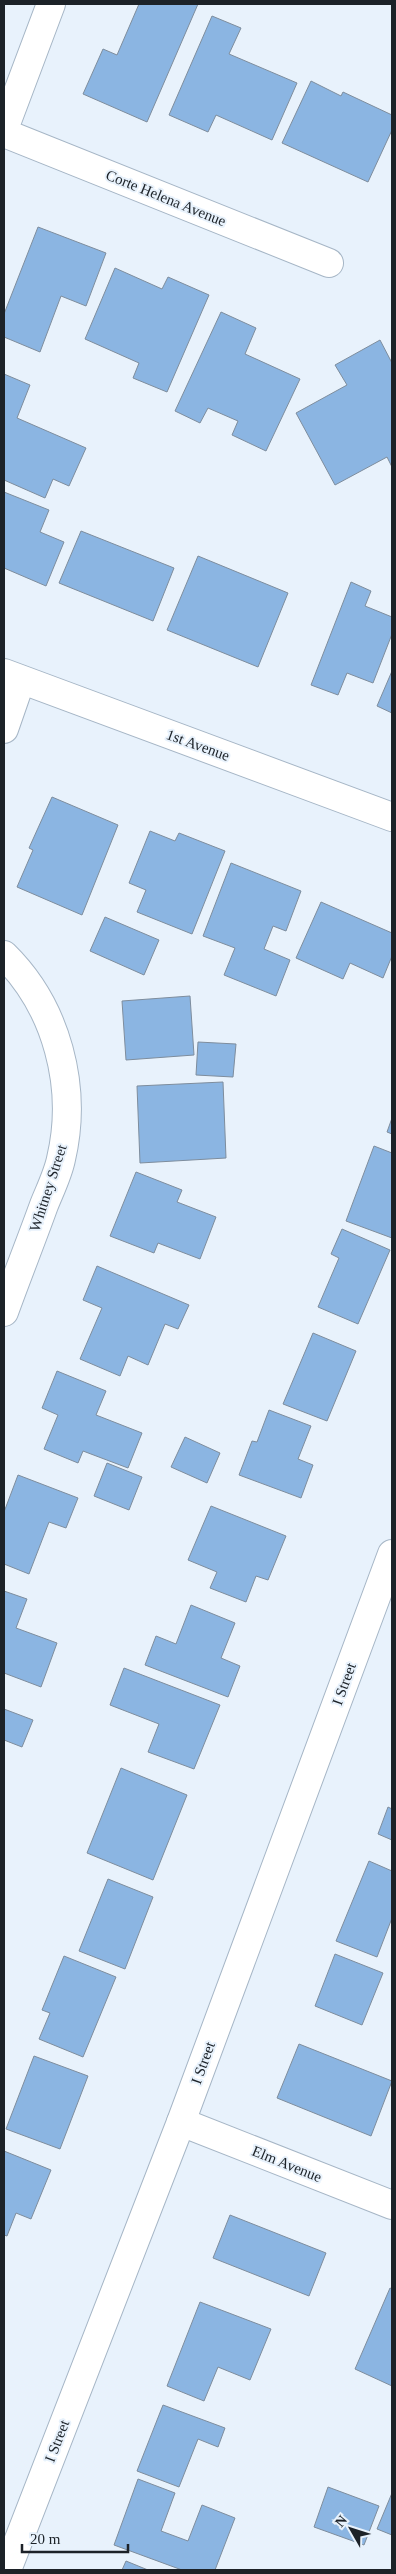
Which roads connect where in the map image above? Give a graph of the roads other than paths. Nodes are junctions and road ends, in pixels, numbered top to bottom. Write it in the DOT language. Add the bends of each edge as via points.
graph roads {
  1 [pos="51,4"];
  2 [pos="4,129"];
  3 [pos="4,133"];
  4 [pos="329,263"];
  5 [pos="12,676"];
  6 [pos="4,729"];
  7 [pos="392,817"];
  8 [pos="4,955"];
  9 [pos="4,1312"];
  10 [pos="392,1554"];
  11 [pos="181,2122"];
  12 [pos="392,2206"];
  13 [pos="7,2570"];
  1 -- 2 [label="street"];
  3 -- 4 [label="street, Corte Helena Avenue"];
  5 -- 6 [label="street"];
  5 -- 7 [label="street, 1st Avenue"];
  8 -- 9 [label="street, Whitney Street" via="33,991 49,1022 65,1076 67,1104 61,1161"];
  10 -- 11 [label="street, I Street"];
  11 -- 12 [label="street, Elm Avenue"];
  11 -- 13 [label="street, I Street"];
}
